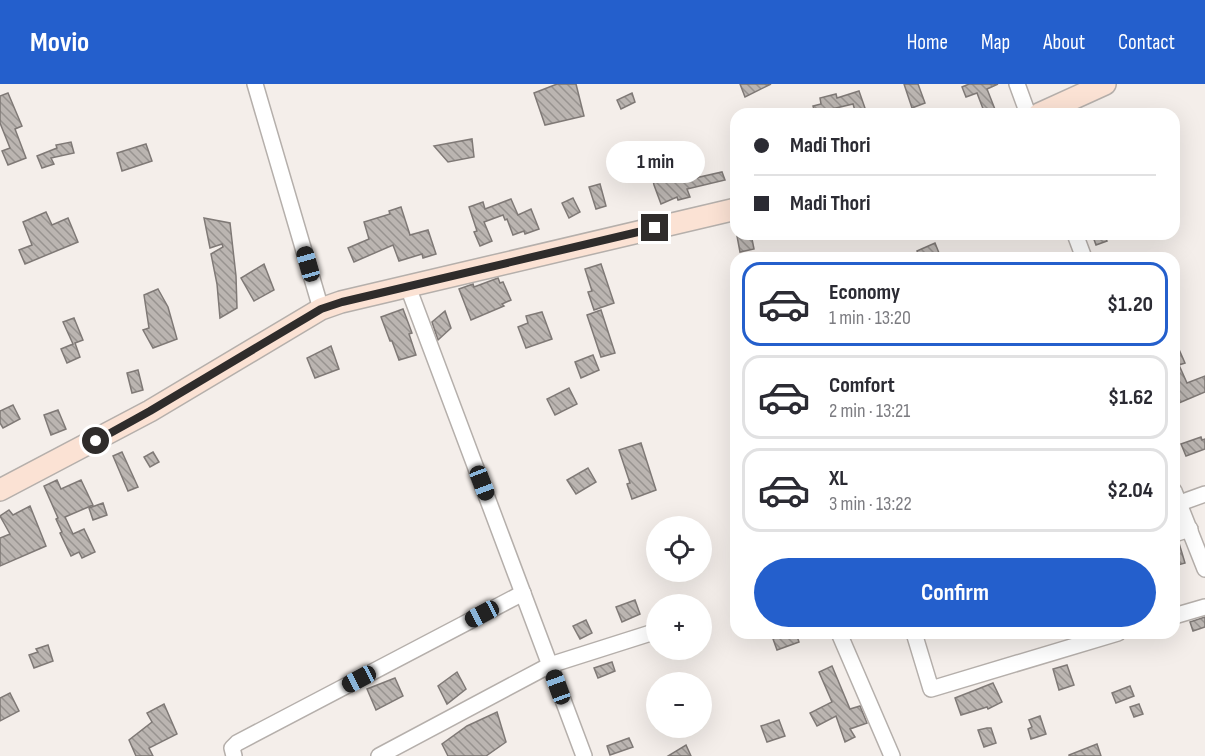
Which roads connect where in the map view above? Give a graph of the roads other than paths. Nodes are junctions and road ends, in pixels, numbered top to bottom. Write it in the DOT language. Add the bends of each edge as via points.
graph roads {
  1 [pos="255,84"];
  2 [pos="1017,84"];
  3 [pos="1105,84"];
  4 [pos="1026,108"];
  5 [pos="1051,108"];
  6 [pos="730,210"];
  7 [pos="408,287"];
  8 [pos="321,309"];
  9 [pos="0,490"];
  10 [pos="1205,494"];
  11 [pos="1180,497"];
  12 [pos="1180,504"];
  13 [pos="1190,529"];
  14 [pos="1180,532"];
  15 [pos="1205,569"];
  16 [pos="523,593"];
  17 [pos="1205,606"];
  18 [pos="1180,614"];
  19 [pos="646,634"];
  20 [pos="842,639"];
  21 [pos="916,639"];
  22 [pos="1098,639"];
  23 [pos="550,665"];
  24 [pos="580,755"];
  25 [pos="234,756"];
  26 [pos="379,756"];
  27 [pos="892,756"];
  1 -- 8 [label="street"];
  2 -- 4 [label="street"];
  3 -- 5 [label="main road"];
  6 -- 7 [label="main road"];
  7 -- 8 [label="main road"];
  7 -- 16 [label="street"];
  8 -- 9 [label="main road" via="150,411"];
  10 -- 11 [label="street"];
  12 -- 13 [label="street"];
  13 -- 14 [label="street"];
  13 -- 15 [label="street"];
  16 -- 23 [label="street"];
  16 -- 25 [label="street" via="237,744 232,748"];
  17 -- 18 [label="street"];
  19 -- 23 [label="street"];
  20 -- 27 [label="street"];
  21 -- 22 [label="street" via="931,689"];
  23 -- 24 [label="street"];
  23 -- 26 [label="street"];
}
